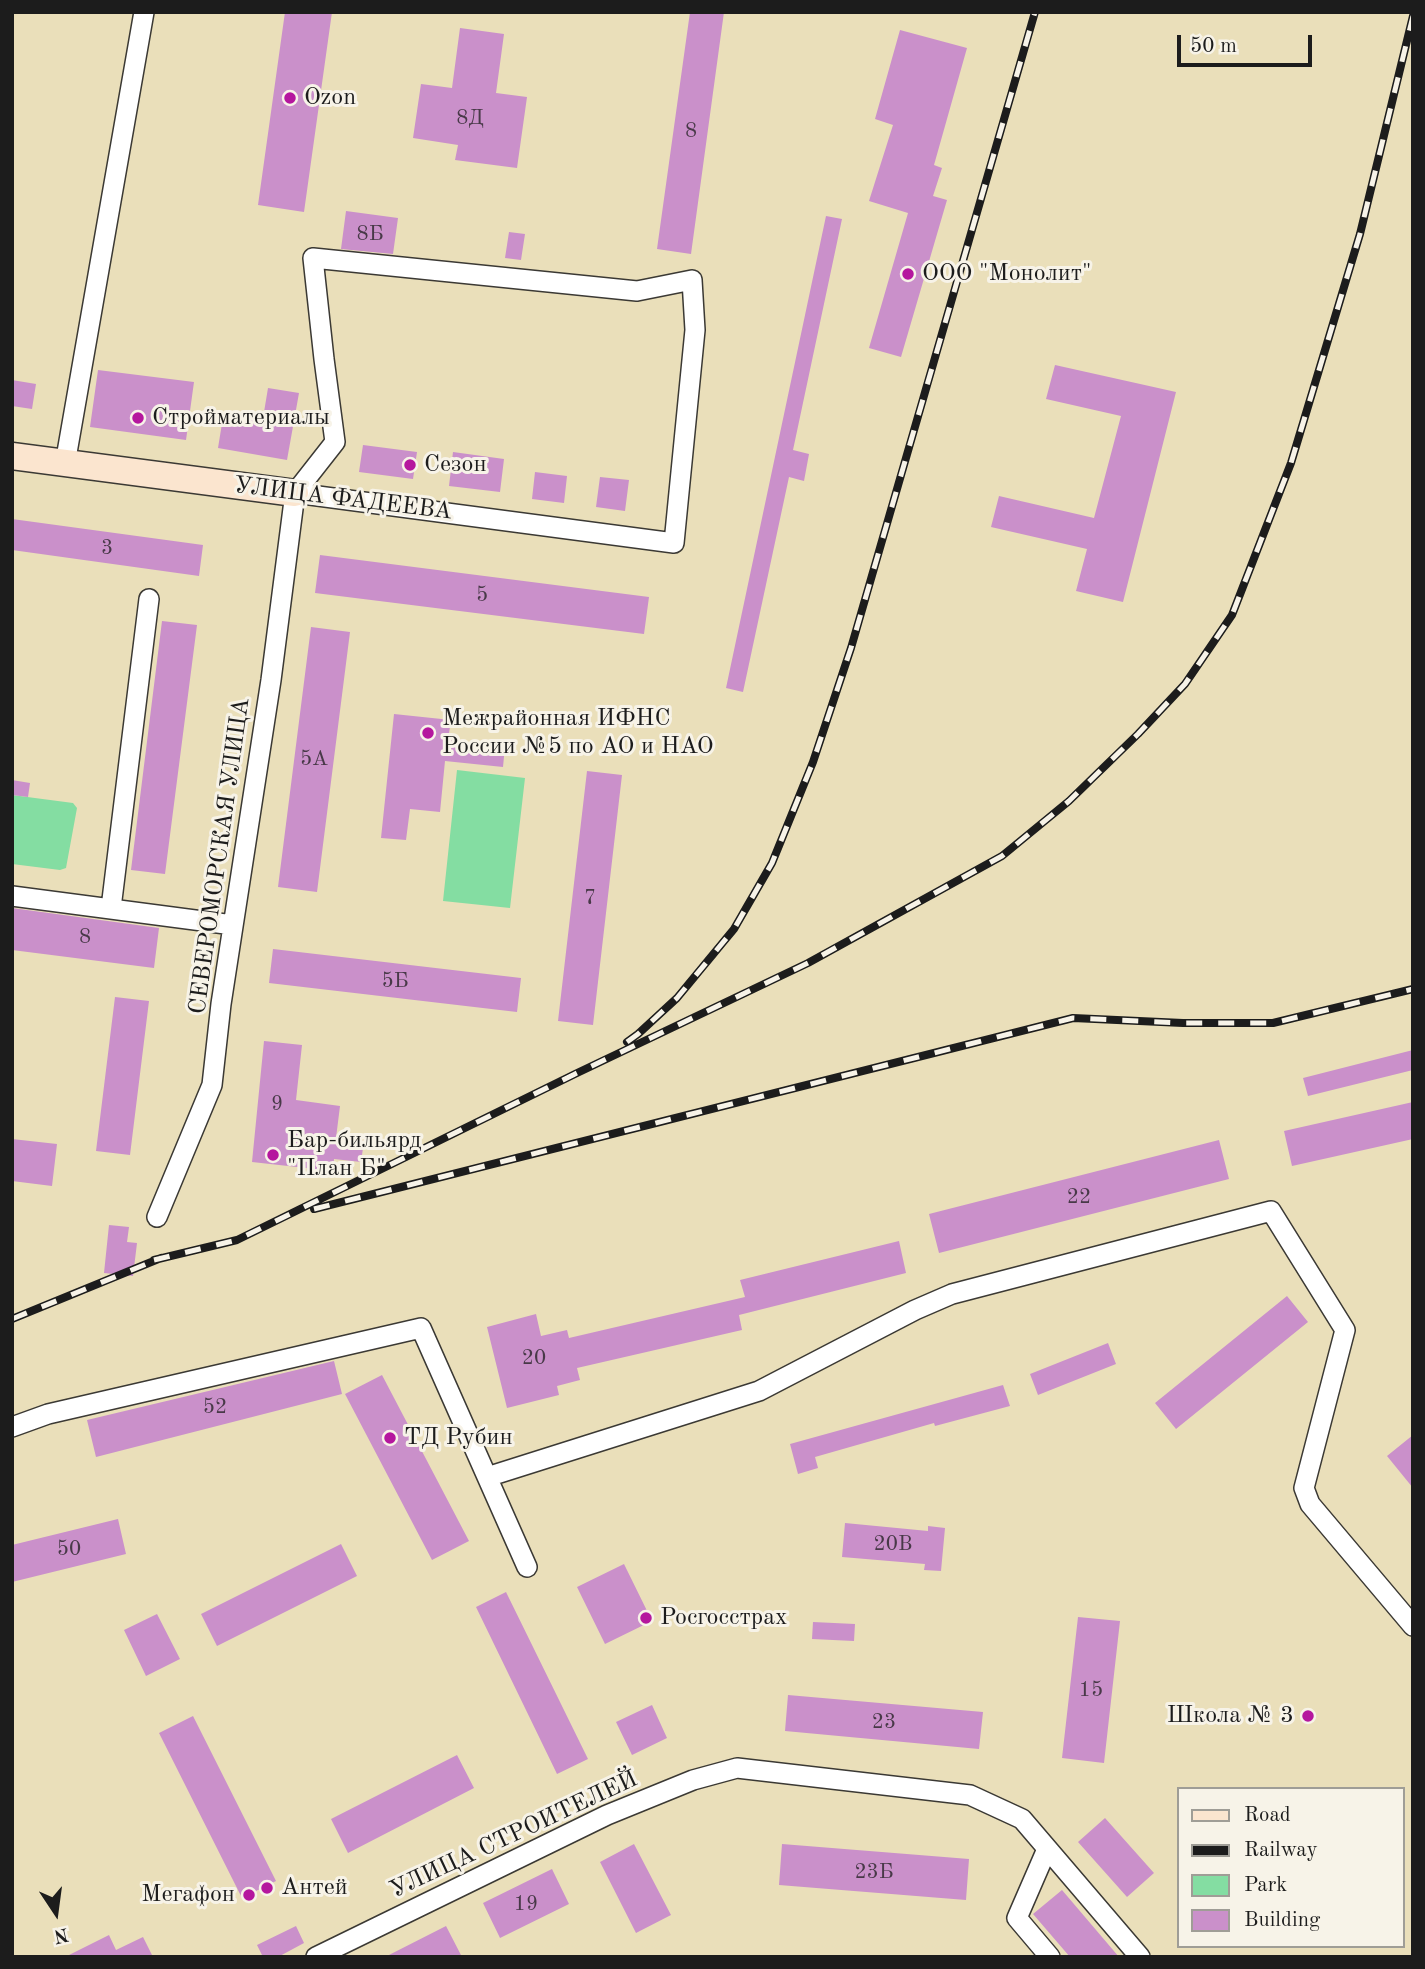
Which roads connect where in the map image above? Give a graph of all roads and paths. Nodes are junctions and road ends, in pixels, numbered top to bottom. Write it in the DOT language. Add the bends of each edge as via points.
graph roads {
  1 [pos="144,12"];
  2 [pos="12,456"];
  3 [pos="65,464"];
  4 [pos="295,493"];
  5 [pos="149,600"];
  6 [pos="12,896"];
  7 [pos="111,908"];
  8 [pos="233,925"];
  9 [pos="157,1217"];
  10 [pos="12,1427"];
  11 [pos="487,1477"];
  12 [pos="527,1567"];
  13 [pos="1413,1626"];
  14 [pos="1047,1849"];
  15 [pos="316,1957"];
  16 [pos="1050,1957"];
  17 [pos="1140,1957"];
  1 -- 3 [label="street"];
  2 -- 3 [label="street, УЛИЦА ФАДЕЕВА"];
  3 -- 4 [label="street, УЛИЦА ФАДЕЕВА"];
  4 -- 4 [label="street, УЛИЦА ФАДЕЕВА" via="674,543 695,330 692,280 637,291 313,258 335,442"];
  4 -- 8 [label="street, СЕВЕРОМОРСКАЯ УЛИЦА"];
  5 -- 7 [label="street"];
  6 -- 7 [label="street"];
  7 -- 8 [label="street"];
  8 -- 9 [label="street, СЕВЕРОМОРСКАЯ УЛИЦА" via="212,1085"];
  10 -- 11 [label="street" via="48,1414 421,1328"];
  11 -- 12 [label="street"];
  11 -- 13 [label="street" via="759,1391 952,1294 1271,1211 1345,1329 1304,1489 1310,1504"];
  14 -- 15 [label="street, УЛИЦА СТРОИТЕЛЕЙ" via="1022,1819 970,1795 737,1768 693,1780 607,1815"];
  14 -- 16 [label="street" via="1017,1918"];
  14 -- 17 [label="street"];
}
